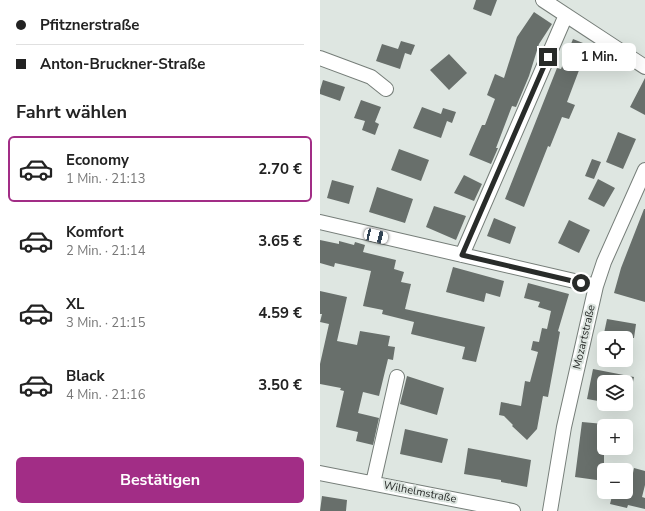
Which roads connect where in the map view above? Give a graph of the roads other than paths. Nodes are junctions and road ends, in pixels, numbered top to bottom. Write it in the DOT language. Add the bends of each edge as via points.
graph roads {
  1 [pos="543,0"];
  2 [pos="566,15"];
  3 [pos="320,58"];
  4 [pos="645,67"];
  5 [pos="386,90"];
  6 [pos="645,170"];
  7 [pos="320,222"];
  8 [pos="462,255"];
  9 [pos="596,286"];
  10 [pos="397,377"];
  11 [pos="320,473"];
  12 [pos="373,483"];
  13 [pos="513,511"];
  14 [pos="550,511"];
  1 -- 2 [label="street"];
  2 -- 4 [label="street"];
  2 -- 8 [label="street"];
  3 -- 5 [label="street" via="371,77"];
  6 -- 9 [label="street, Mozartstraße"];
  7 -- 8 [label="street"];
  8 -- 9 [label="street"];
  9 -- 14 [label="street, Mozartstraße" via="564,427"];
  10 -- 12 [label="street, Wilhelmstraße"];
  11 -- 12 [label="street, Wilhelmstraße"];
  12 -- 13 [label="street, Wilhelmstraße"];
}
